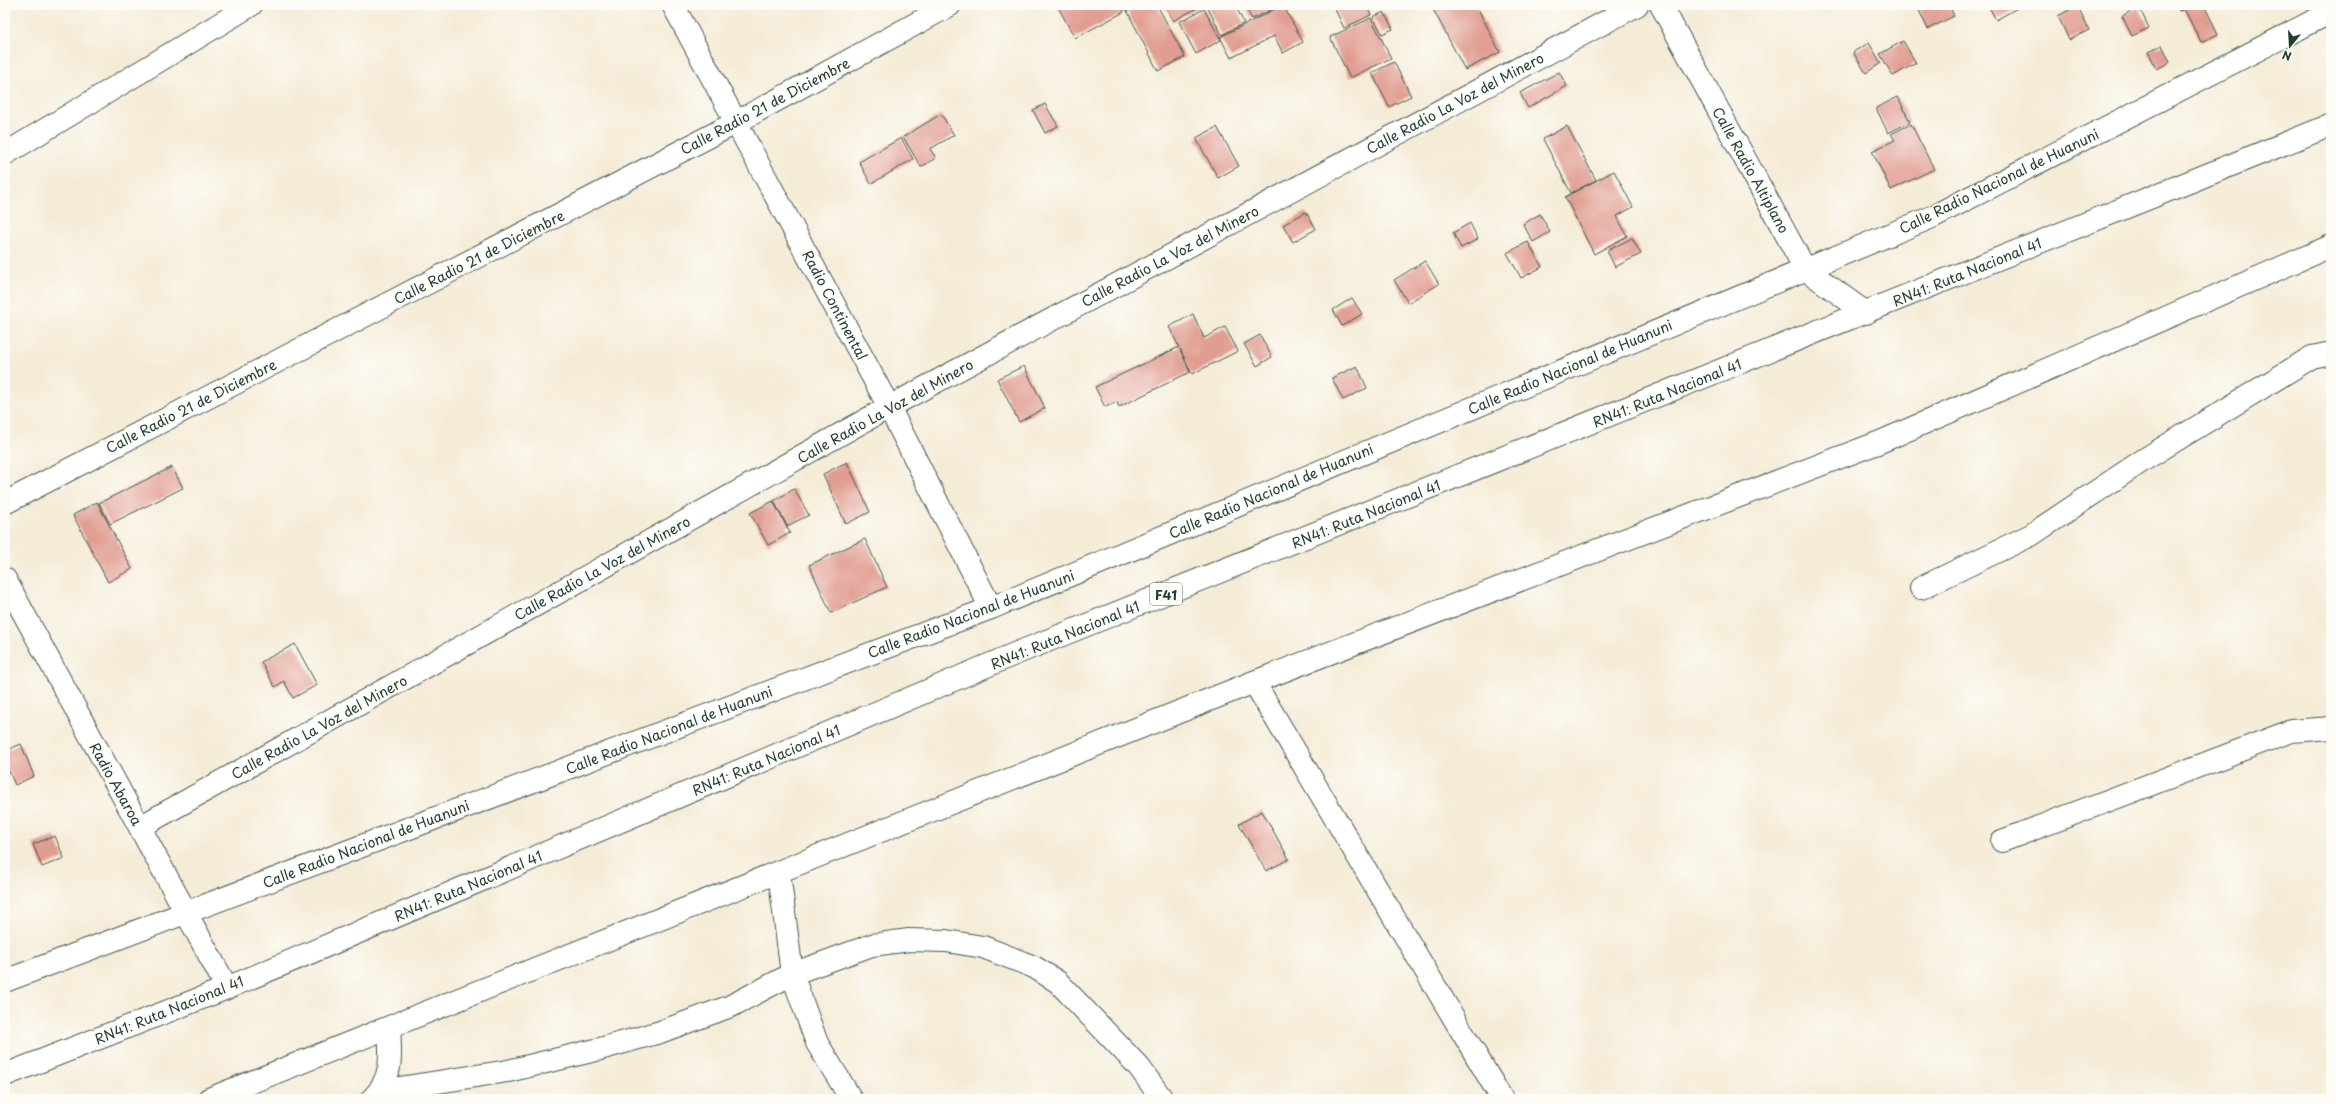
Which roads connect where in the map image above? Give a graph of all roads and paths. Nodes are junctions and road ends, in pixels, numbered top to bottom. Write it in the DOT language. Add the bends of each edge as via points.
graph roads {
  1 [pos="251,5"];
  2 [pos="674,5"];
  3 [pos="950,5"];
  4 [pos="1637,5"];
  5 [pos="1661,5"];
  6 [pos="2331,12"];
  7 [pos="737,122"];
  8 [pos="2331,125"];
  9 [pos="5,154"];
  10 [pos="2331,246"];
  11 [pos="1805,269"];
  12 [pos="1866,313"];
  13 [pos="2331,352"];
  14 [pos="889,407"];
  15 [pos="5,503"];
  16 [pos="5,579"];
  17 [pos="1921,588"];
  18 [pos="12,607"];
  19 [pos="991,608"];
  20 [pos="1254,682"];
  21 [pos="2331,728"];
  22 [pos="140,827"];
  23 [pos="2002,841"];
  24 [pos="778,873"];
  25 [pos="186,912"];
  26 [pos="792,974"];
  27 [pos="5,981"];
  28 [pos="227,988"];
  29 [pos="389,1029"];
  30 [pos="5,1075"];
  31 [pos="376,1095"];
  32 [pos="209,1099"];
  33 [pos="851,1099"];
  34 [pos="1162,1099"];
  35 [pos="1502,1099"];
  1 -- 9 [label="street"];
  2 -- 7 [label="street, Radio Continental"];
  3 -- 7 [label="street, Calle Radio 21 de Diciembre"];
  4 -- 14 [label="street, Calle Radio La Voz del Minero"];
  5 -- 11 [label="street, Calle Radio Altiplano"];
  6 -- 11 [label="street, Calle Radio Nacional de Huanuni" via="1932,217"];
  7 -- 14 [label="street, Radio Continental"];
  7 -- 15 [label="street, Calle Radio 21 de Diciembre"];
  8 -- 12 [label="street, RN41: Ruta Nacional 41 / F41"];
  10 -- 20 [label="street" via="1880,442"];
  11 -- 12 [label="street, Calle Radio Altiplano"];
  11 -- 19 [label="street, Calle Radio Nacional de Huanuni"];
  12 -- 28 [label="street, RN41: Ruta Nacional 41 / F41" via="1017,654"];
  13 -- 17 [label="street" via="2312,357 2178,438 2031,535"];
  14 -- 19 [label="street, Radio Continental"];
  14 -- 22 [label="street, Calle Radio La Voz del Minero"];
  16 -- 18 [label="street, Radio Abaroa"];
  18 -- 22 [label="street, Radio Abaroa"];
  19 -- 25 [label="street, Calle Radio Nacional de Huanuni"];
  20 -- 24 [label="street"];
  20 -- 35 [label="street"];
  21 -- 23 [label="street" via="2291,731"];
  22 -- 25 [label="street, Radio Abaroa"];
  24 -- 26 [label="street"];
  24 -- 29 [label="street"];
  25 -- 27 [label="street, Calle Radio Nacional de Huanuni"];
  25 -- 28 [label="street, Radio Abaroa"];
  26 -- 31 [label="street" via="731,1006 660,1032 508,1071"];
  26 -- 33 [label="street" via="817,1042"];
  26 -- 34 [label="street" via="872,946 909,940 946,941 983,947 1009,956 1058,982 1139,1067"];
  28 -- 30 [label="street, RN41: Ruta Nacional 41 / F41"];
  29 -- 31 [label="street" via="391,1060"];
  29 -- 32 [label="street"];
}
